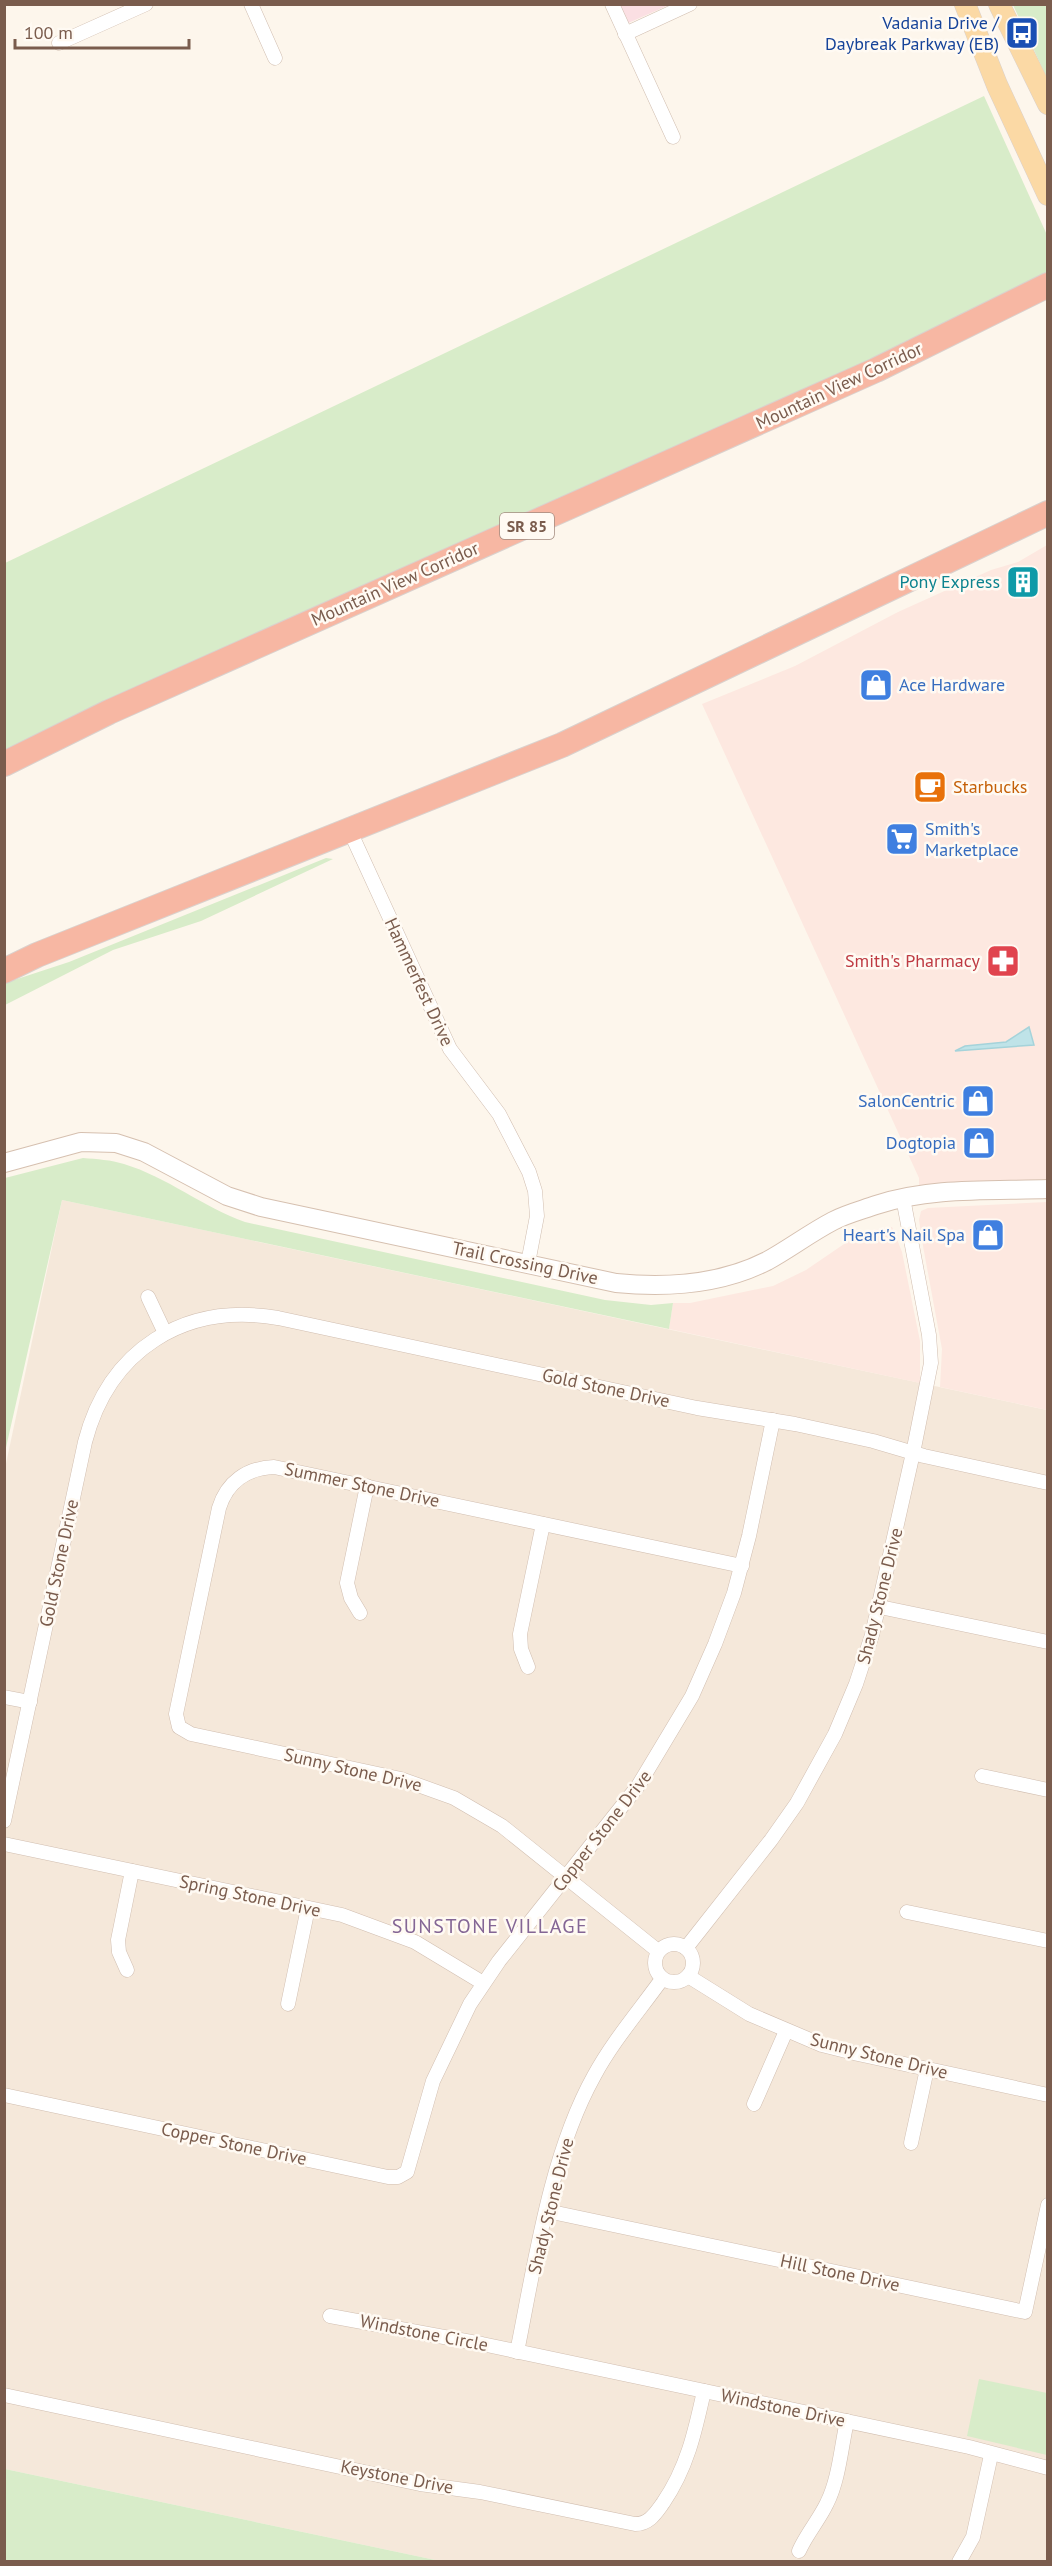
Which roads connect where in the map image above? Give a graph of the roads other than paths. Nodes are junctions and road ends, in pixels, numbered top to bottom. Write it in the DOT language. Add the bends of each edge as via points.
graph roads {
  1 [pos="146,4"];
  2 [pos="251,4"];
  3 [pos="612,4"];
  4 [pos="690,4"];
  5 [pos="965,4"];
  6 [pos="999,4"];
  7 [pos="625,34"];
  8 [pos="59,43"];
  9 [pos="275,58"];
  10 [pos="1047,104"];
  11 [pos="673,137"];
  12 [pos="1047,195"];
  13 [pos="1047,285"];
  14 [pos="1047,513"];
  15 [pos="4,764"];
  16 [pos="349,829"];
  17 [pos="4,970"];
  18 [pos="4,1163"];
  19 [pos="1047,1189"];
  20 [pos="903,1198"];
  21 [pos="528,1263"];
  22 [pos="148,1297"];
  23 [pos="165,1333"];
  24 [pos="773,1420"];
  25 [pos="913,1453"];
  26 [pos="1047,1483"];
  27 [pos="367,1486"];
  28 [pos="543,1524"];
  29 [pos="742,1566"];
  30 [pos="880,1607"];
  31 [pos="360,1613"];
  32 [pos="1047,1642"];
  33 [pos="528,1667"];
  34 [pos="4,1697"];
  35 [pos="30,1702"];
  36 [pos="179,1727"];
  37 [pos="982,1776"];
  38 [pos="1047,1790"];
  39 [pos="4,1821"];
  40 [pos="4,1844"];
  41 [pos="132,1871"];
  42 [pos="566,1878"];
  43 [pos="308,1908"];
  44 [pos="907,1912"];
  45 [pos="1047,1941"];
  46 [pos="686,1948"];
  47 [pos="658,1951"];
  48 [pos="127,1970"];
  49 [pos="688,1976"];
  50 [pos="662,1979"];
  51 [pos="483,1983"];
  52 [pos="288,2004"];
  53 [pos="786,2031"];
  54 [pos="927,2069"];
  55 [pos="1047,2095"];
  56 [pos="4,2096"];
  57 [pos="754,2104"];
  58 [pos="911,2143"];
  59 [pos="1047,2205"];
  60 [pos="547,2211"];
  61 [pos="330,2316"];
  62 [pos="517,2352"];
  63 [pos="704,2391"];
  64 [pos="4,2395"];
  65 [pos="847,2421"];
  66 [pos="991,2455"];
  67 [pos="1047,2468"];
  68 [pos="799,2551"];
  69 [pos="959,2562"];
  1 -- 8 [label="street"];
  2 -- 9 [label="street"];
  3 -- 7 [label="street"];
  4 -- 7 [label="street"];
  5 -- 12 [label="main road"];
  6 -- 10 [label="main road"];
  7 -- 11 [label="street"];
  13 -- 15 [label="highway, Mountain View Corridor / SR 85" via="876,370 108,712"];
  14 -- 16 [label="highway" via="562,745"];
  16 -- 17 [label="highway"];
  16 -- 21 [label="street, Hammerfest Drive" via="440,1031 499,1114 529,1172 537,1216"];
  18 -- 21 [label="street, Trail Crossing Drive" via="81,1142 116,1143 144,1152 248,1204"];
  19 -- 20 [label="street, Trail Crossing Drive"];
  20 -- 21 [label="street, Trail Crossing Drive" via="835,1219 765,1262 718,1279 653,1286 616,1283"];
  20 -- 25 [label="street, Shady Stone Drive" via="931,1353"];
  22 -- 23 [label="street"];
  23 -- 24 [label="street, Gold Stone Drive" via="215,1316 262,1316"];
  23 -- 35 [label="street, Gold Stone Drive" via="119,1371 94,1412"];
  24 -- 25 [label="street, Gold Stone Drive"];
  24 -- 29 [label="street, Copper Stone Drive"];
  25 -- 26 [label="street, Gold Stone Drive"];
  25 -- 30 [label="street, Shady Stone Drive"];
  27 -- 28 [label="street, Summer Stone Drive"];
  27 -- 31 [label="street" via="347,1583"];
  27 -- 36 [label="street, Summer Stone Drive" via="274,1467 249,1472 229,1488 219,1508 176,1714"];
  28 -- 29 [label="street, Summer Stone Drive"];
  28 -- 33 [label="street" via="520,1634 520,1649"];
  29 -- 42 [label="street, Copper Stone Drive" via="715,1644 680,1720 638,1786"];
  30 -- 32 [label="street"];
  30 -- 46 [label="street, Shady Stone Drive" via="856,1684 810,1780 771,1840"];
  34 -- 35 [label="street"];
  35 -- 39 [label="street, Gold Stone Drive"];
  36 -- 42 [label="street, Sunny Stone Drive" via="191,1734 401,1779 437,1791 487,1816"];
  37 -- 38 [label="street"];
  40 -- 41 [label="street, Spring Stone Drive"];
  41 -- 43 [label="street, Spring Stone Drive"];
  41 -- 48 [label="street" via="118,1940"];
  42 -- 47 [label="street, Sunny Stone Drive"];
  42 -- 51 [label="street, Copper Stone Drive"];
  43 -- 51 [label="street, Spring Stone Drive" via="391,1932 437,1954"];
  43 -- 52 [label="street"];
  44 -- 45 [label="street"];
  46 -- 47 [label="street" via="668,1944"];
  46 -- 49 [label="street" via="693,1958"];
  47 -- 50 [label="street" via="655,1969"];
  49 -- 50 [label="street" via="673,1983"];
  49 -- 53 [label="street, Sunny Stone Drive" via="730,2004"];
  50 -- 60 [label="street, Shady Stone Drive" via="620,2034 584,2095 562,2149"];
  51 -- 56 [label="street, Copper Stone Drive" via="440,2062 409,2168 398,2177"];
  53 -- 54 [label="street, Sunny Stone Drive" via="839,2050"];
  53 -- 57 [label="street"];
  54 -- 55 [label="street, Sunny Stone Drive"];
  54 -- 58 [label="street"];
  59 -- 60 [label="street, Hill Stone Drive" via="1025,2312"];
  60 -- 62 [label="street, Shady Stone Drive"];
  61 -- 62 [label="street, Windstone Circle"];
  62 -- 63 [label="street, Windstone Drive"];
  63 -- 64 [label="street, Keystone Drive" via="693,2443 678,2480 644,2524 420,2484"];
  63 -- 65 [label="street, Windstone Drive"];
  65 -- 66 [label="street, Windstone Drive"];
  65 -- 68 [label="street" via="831,2493"];
  66 -- 67 [label="street, Windstone Drive"];
  66 -- 69 [label="street" via="973,2537"];
}
